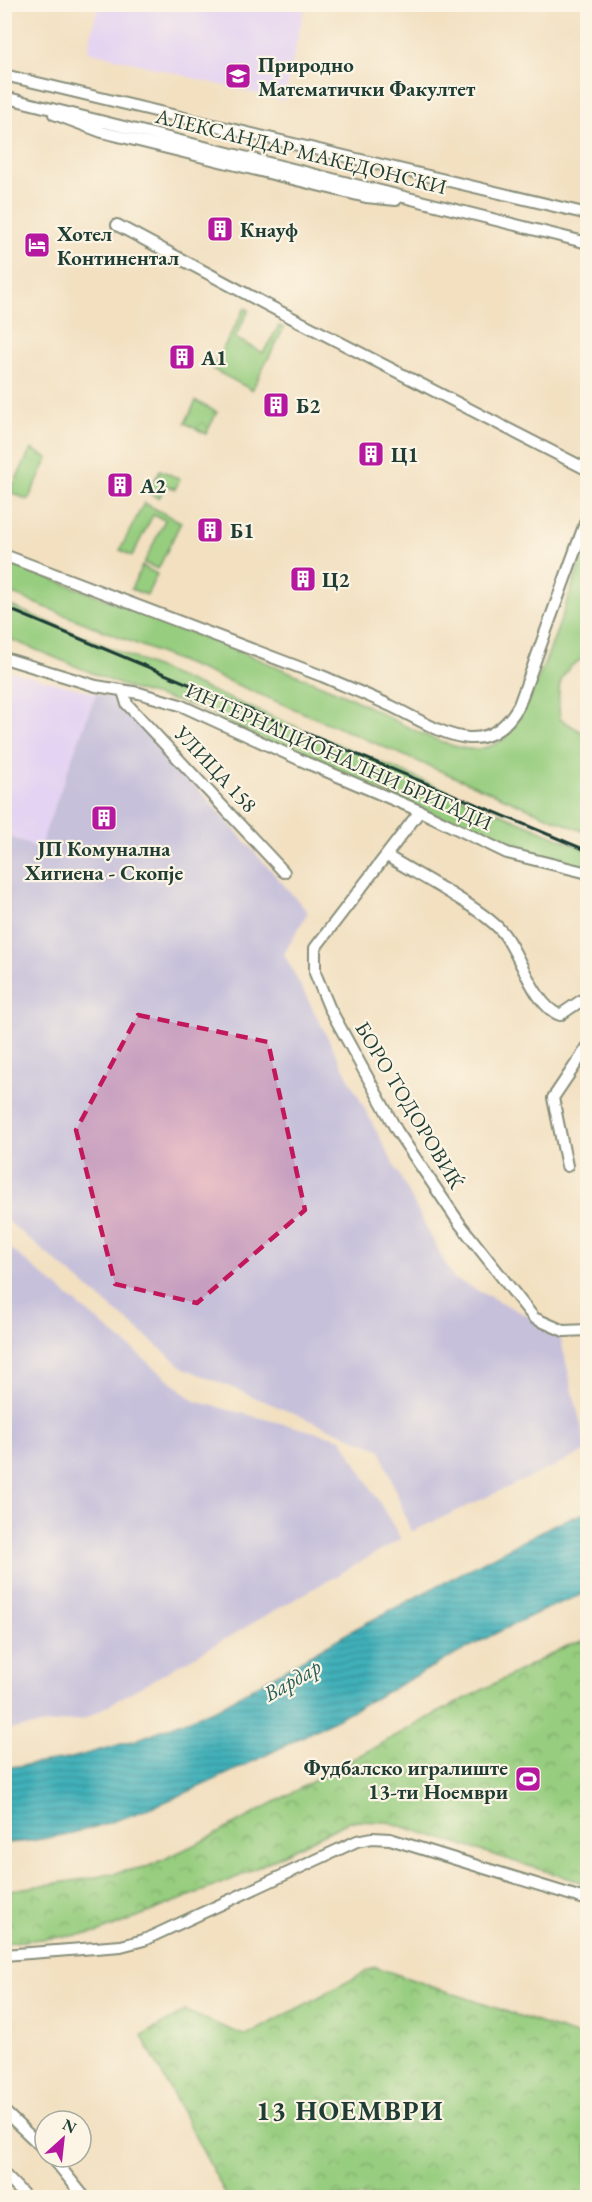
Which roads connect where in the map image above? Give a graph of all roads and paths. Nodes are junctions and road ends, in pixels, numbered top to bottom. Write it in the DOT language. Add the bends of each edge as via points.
graph roads {
  1 [pos="4,75"];
  2 [pos="4,97"];
  3 [pos="588,214"];
  4 [pos="117,225"];
  5 [pos="588,243"];
  6 [pos="588,470"];
  7 [pos="588,515"];
  8 [pos="4,555"];
  9 [pos="4,658"];
  10 [pos="123,691"];
  11 [pos="420,811"];
  12 [pos="387,856"];
  13 [pos="284,872"];
  14 [pos="588,873"];
  15 [pos="588,996"];
  16 [pos="586,1053"];
  17 [pos="567,1166"];
  18 [pos="588,1330"];
  19 [pos="588,1900"];
  20 [pos="4,1955"];
  21 [pos="4,2111"];
  22 [pos="33,2139"];
  23 [pos="62,2169"];
  24 [pos="4,2174"];
  25 [pos="27,2198"];
  26 [pos="85,2198"];
  1 -- 3 [label="street, АЛЕКСАНДАР МАКЕДОНСКИ"];
  2 -- 5 [label="street, АЛЕКСАНДАР МАКЕДОНСКИ" via="43,106 76,124 112,135 366,197 408,198"];
  4 -- 6 [label="street"];
  7 -- 8 [label="street" via="519,705 499,732 475,739 456,737 351,688"];
  9 -- 10 [label="street, ИНТЕРНАЦИОНАЛНИ БРИГАДИ"];
  10 -- 11 [label="street, ИНТЕРНАЦИОНАЛНИ БРИГАДИ" via="180,705"];
  10 -- 13 [label="street, УЛИЦА 158" via="127,704"];
  11 -- 12 [label="street, БОРО ТОДОРОВИЌ"];
  11 -- 14 [label="street, ИНТЕРНАЦИОНАЛНИ БРИГАДИ" via="507,853"];
  12 -- 15 [label="street" via="492,922 509,942 537,995 554,1013 560,1014"];
  12 -- 18 [label="street, БОРО ТОДОРОВИЌ" via="315,948 315,973 329,1007 397,1131 487,1262 534,1318 564,1331"];
  16 -- 17 [label="street" via="553,1098"];
  19 -- 20 [label="street" via="390,1839 372,1838 357,1841 144,1940 122,1946"];
  21 -- 22 [label="street"];
  23 -- 26 [label="street"];
  24 -- 25 [label="street"];
}
